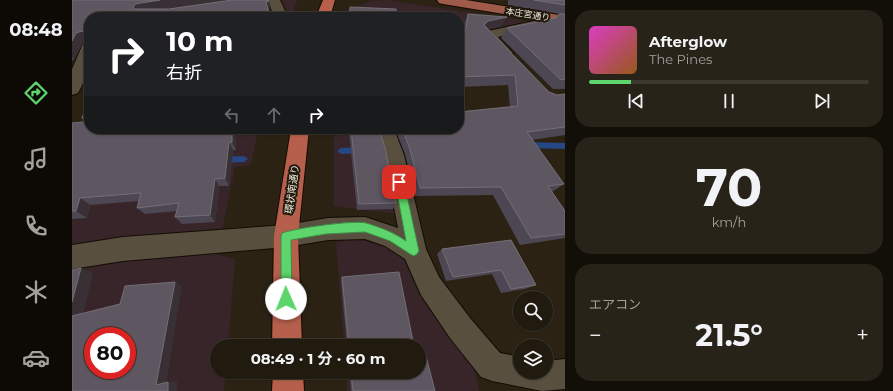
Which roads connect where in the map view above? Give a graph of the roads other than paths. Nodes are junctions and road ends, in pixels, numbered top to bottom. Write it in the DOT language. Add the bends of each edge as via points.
graph roads {
  1 [pos="274,0"];
  2 [pos="329,0"];
  3 [pos="443,0"];
  4 [pos="279,12"];
  5 [pos="325,12"];
  6 [pos="547,17"];
  7 [pos="565,20"];
  8 [pos="84,59"];
  9 [pos="515,64"];
  10 [pos="72,89"];
  11 [pos="299,134"];
  12 [pos="390,142"];
  13 [pos="286,236"];
  14 [pos="414,251"];
  15 [pos="72,257"];
  16 [pos="287,339"];
  17 [pos="513,370"];
  18 [pos="565,374"];
  19 [pos="553,376"];
  20 [pos="288,379"];
  21 [pos="288,391"];
  1 -- 4 [label="street"];
  2 -- 5 [label="highway"];
  3 -- 6 [label="main road, 本庄宮通り"];
  6 -- 7 [label="main road, 本庄宮通り"];
  6 -- 9 [label="street" via="544,23 488,36"];
  8 -- 10 [label="street"];
  11 -- 13 [label="highway, 環状南通り"];
  12 -- 14 [label="street"];
  13 -- 14 [label="street" via="365,228 393,238"];
  13 -- 15 [label="street" via="123,249"];
  13 -- 16 [label="highway, 環状南通り"];
  14 -- 17 [label="street" via="430,286 460,328 492,366"];
  18 -- 19 [label="street"];
  20 -- 21 [label="highway"];
}
